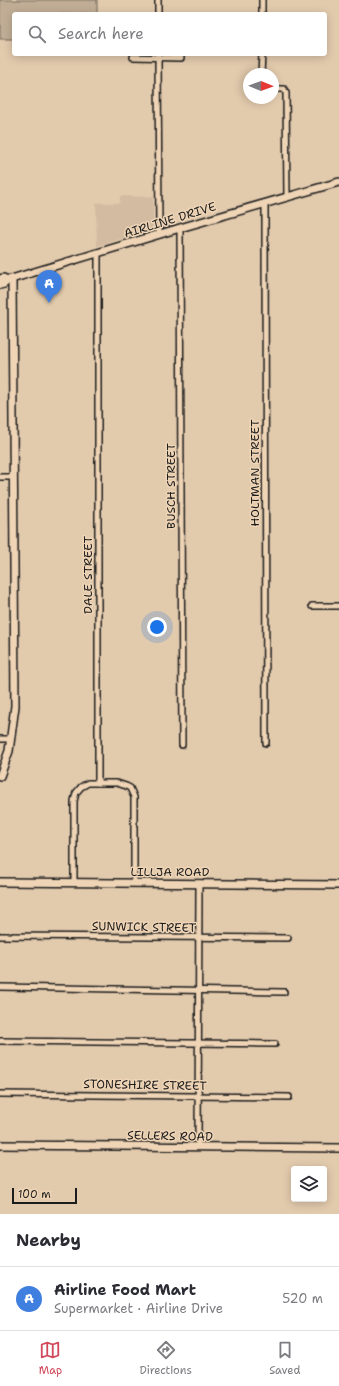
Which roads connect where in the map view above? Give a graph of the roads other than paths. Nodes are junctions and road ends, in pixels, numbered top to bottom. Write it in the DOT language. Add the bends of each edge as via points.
graph roads {
  1 [pos="158,0"];
  2 [pos="262,0"];
  3 [pos="158,12"];
  4 [pos="262,12"];
  5 [pos="158,56"];
  6 [pos="262,56"];
  7 [pos="133,57"];
  8 [pos="181,58"];
  9 [pos="261,68"];
  10 [pos="279,90"];
  11 [pos="339,182"];
  12 [pos="287,197"];
  13 [pos="265,203"];
  14 [pos="180,228"];
  15 [pos="159,234"];
  16 [pos="98,253"];
  17 [pos="0,278"];
  18 [pos="10,279"];
  19 [pos="0,285"];
  20 [pos="0,477"];
  21 [pos="14,477"];
  22 [pos="312,606"];
  23 [pos="339,606"];
  24 [pos="11,738"];
  25 [pos="0,739"];
  26 [pos="266,743"];
  27 [pos="182,745"];
  28 [pos="0,776"];
  29 [pos="98,783"];
  30 [pos="0,882"];
  31 [pos="74,882"];
  32 [pos="134,883"];
  33 [pos="199,883"];
  34 [pos="339,885"];
  35 [pos="0,936"];
  36 [pos="199,938"];
  37 [pos="288,938"];
  38 [pos="0,988"];
  39 [pos="199,991"];
  40 [pos="284,992"];
  41 [pos="0,1041"];
  42 [pos="199,1043"];
  43 [pos="275,1044"];
  44 [pos="0,1094"];
  45 [pos="198,1096"];
  46 [pos="289,1097"];
  47 [pos="0,1145"];
  48 [pos="198,1147"];
  49 [pos="339,1148"];
  1 -- 3 [label="street"];
  2 -- 4 [label="street"];
  5 -- 7 [label="street"];
  5 -- 8 [label="street"];
  5 -- 15 [label="street"];
  6 -- 9 [label="street"];
  10 -- 12 [label="street" via="286,93"];
  11 -- 12 [label="main road, AIRLINE DRIVE"];
  12 -- 13 [label="main road, AIRLINE DRIVE"];
  13 -- 14 [label="main road, AIRLINE DRIVE"];
  13 -- 26 [label="street, HOLTMAN STREET"];
  14 -- 15 [label="main road, AIRLINE DRIVE"];
  14 -- 27 [label="street, BUSCH STREET"];
  15 -- 16 [label="main road, AIRLINE DRIVE"];
  16 -- 18 [label="main road, AIRLINE DRIVE"];
  16 -- 29 [label="street, DALE STREET"];
  17 -- 18 [label="main road"];
  18 -- 19 [label="main road, AIRLINE DRIVE"];
  18 -- 21 [label="main road"];
  20 -- 21 [label="street"];
  21 -- 24 [label="main road" via="15,706"];
  22 -- 23 [label="street"];
  24 -- 25 [label="street"];
  24 -- 28 [label="main road"];
  29 -- 31 [label="street" via="88,783 81,787 74,801"];
  29 -- 32 [label="street" via="122,784 132,792"];
  30 -- 31 [label="main road, LILLJA ROAD"];
  31 -- 32 [label="main road, LILLJA ROAD"];
  32 -- 33 [label="main road, LILLJA ROAD"];
  33 -- 34 [label="main road, LILLJA ROAD"];
  33 -- 36 [label="street"];
  35 -- 36 [label="street, SUNWICK STREET"];
  36 -- 37 [label="street, SUNWICK STREET"];
  36 -- 39 [label="street"];
  38 -- 39 [label="street"];
  39 -- 40 [label="street"];
  39 -- 42 [label="street"];
  41 -- 42 [label="street"];
  42 -- 43 [label="street"];
  42 -- 45 [label="street"];
  44 -- 45 [label="street, STONESHIRE STREET"];
  45 -- 46 [label="street, STONESHIRE STREET"];
  45 -- 48 [label="street"];
  47 -- 48 [label="main road, SELLERS ROAD"];
  48 -- 49 [label="main road, SELLERS ROAD"];
}
